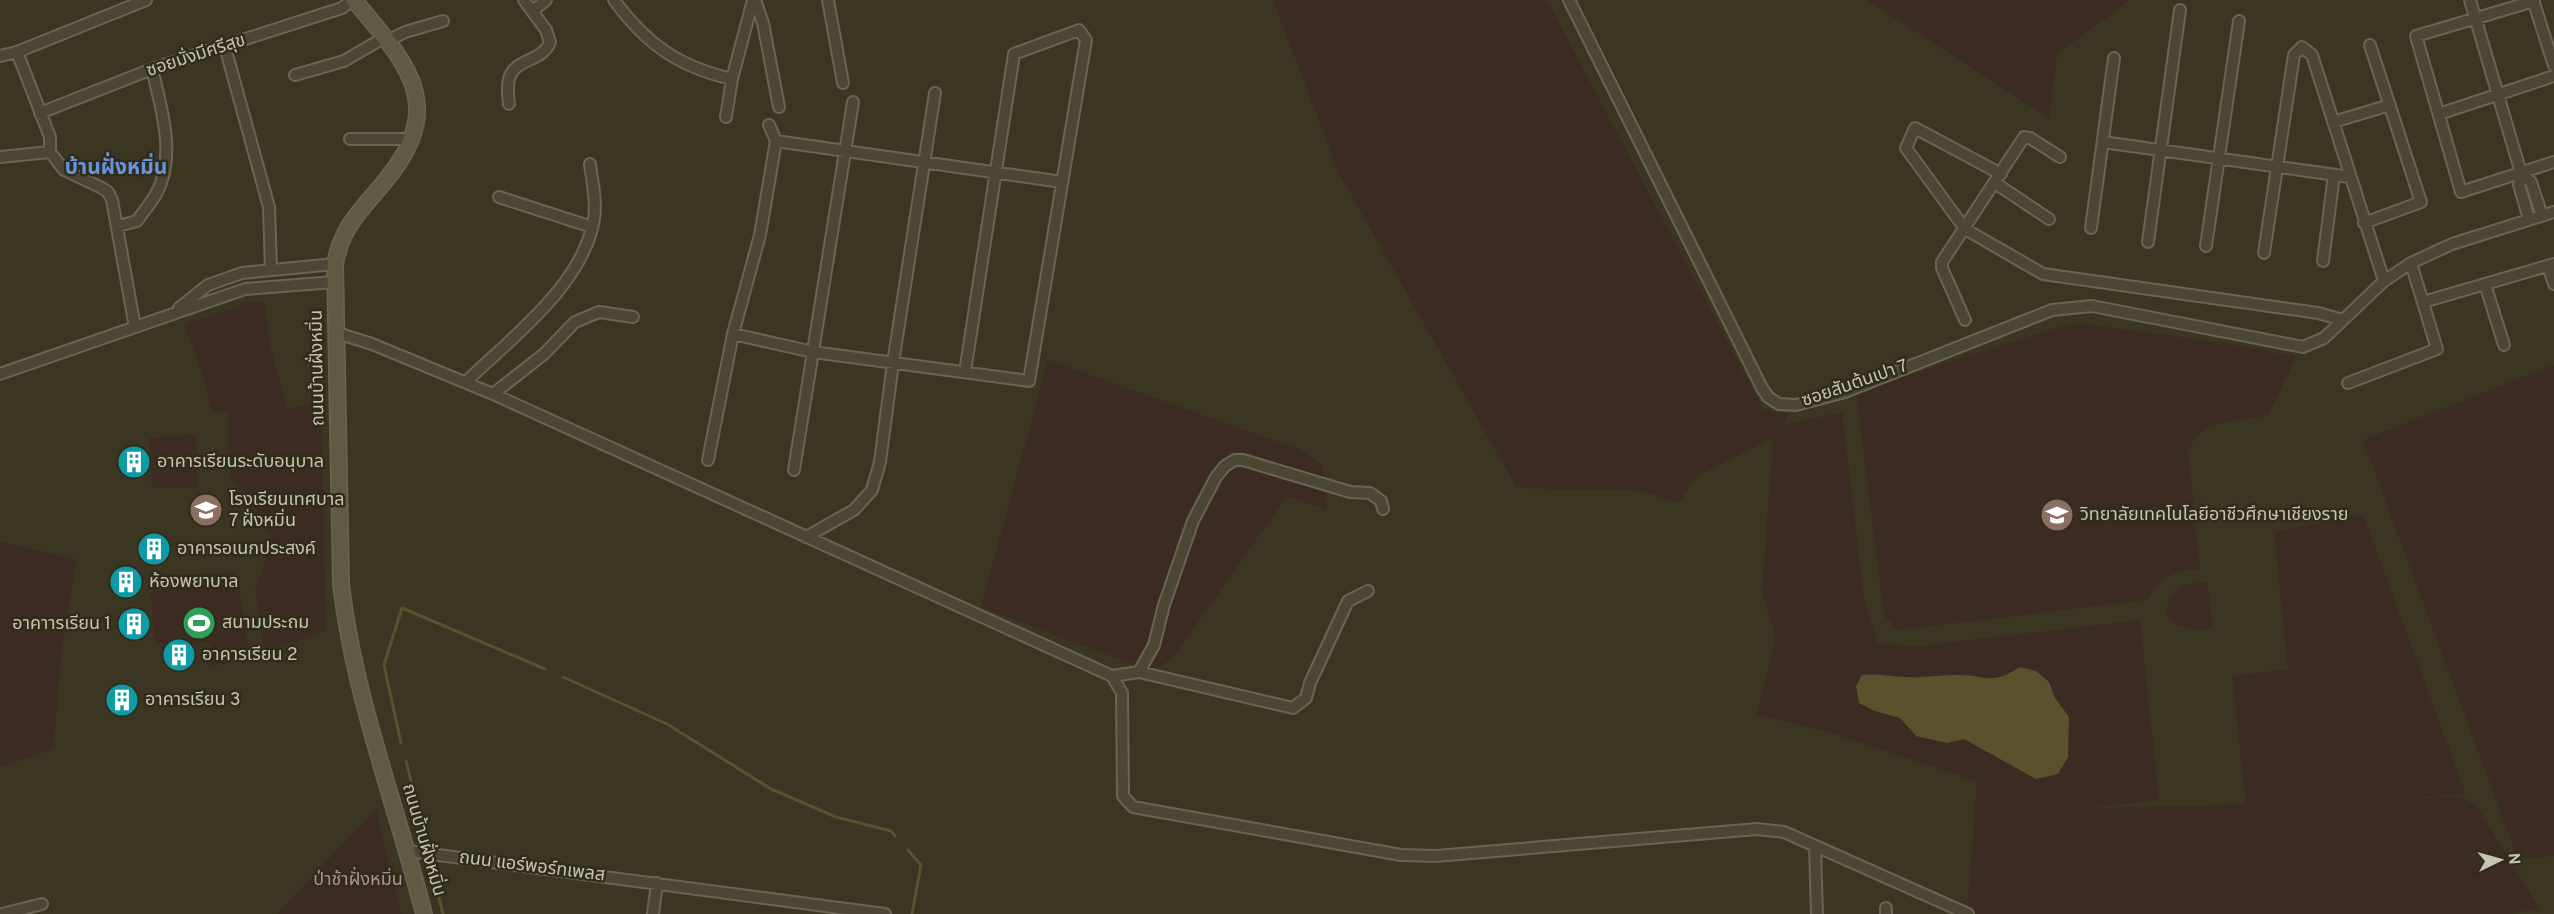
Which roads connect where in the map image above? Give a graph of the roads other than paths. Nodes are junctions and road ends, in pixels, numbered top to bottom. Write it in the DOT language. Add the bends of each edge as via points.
graph roads {
  1 [pos="146,0"];
  2 [pos="353,0"];
  3 [pos="524,0"];
  4 [pos="546,0"];
  5 [pos="614,0"];
  6 [pos="754,0"];
  7 [pos="828,0"];
  8 [pos="1569,0"];
  9 [pos="2469,0"];
  10 [pos="2533,1"];
  11 [pos="2180,10"];
  12 [pos="533,11"];
  13 [pos="2475,19"];
  14 [pos="443,21"];
  15 [pos="2239,21"];
  16 [pos="386,39"];
  17 [pos="2370,45"];
  18 [pos="225,47"];
  19 [pos="17,52"];
  20 [pos="0,56"];
  21 [pos="2115,58"];
  22 [pos="2554,66"];
  23 [pos="152,69"];
  24 [pos="295,75"];
  25 [pos="2554,76"];
  26 [pos="732,79"];
  27 [pos="843,83"];
  28 [pos="935,93"];
  29 [pos="2498,95"];
  30 [pos="853,102"];
  31 [pos="509,104"];
  32 [pos="2390,105"];
  33 [pos="779,107"];
  34 [pos="40,113"];
  35 [pos="2439,114"];
  36 [pos="726,117"];
  37 [pos="2333,122"];
  38 [pos="769,125"];
  39 [pos="351,139"];
  40 [pos="413,139"];
  41 [pos="776,141"];
  42 [pos="2103,142"];
  43 [pos="2160,150"];
  44 [pos="845,151"];
  45 [pos="50,152"];
  46 [pos="0,157"];
  47 [pos="2060,157"];
  48 [pos="2219,159"];
  49 [pos="2554,162"];
  50 [pos="925,163"];
  51 [pos="590,164"];
  52 [pos="2276,167"];
  53 [pos="995,173"];
  54 [pos="2521,173"];
  55 [pos="2334,175"];
  56 [pos="2350,177"];
  57 [pos="1998,178"];
  58 [pos="1062,183"];
  59 [pos="499,197"];
  60 [pos="2554,212"];
  61 [pos="2542,216"];
  62 [pos="2049,219"];
  63 [pos="2529,219"];
  64 [pos="2364,223"];
  65 [pos="118,226"];
  66 [pos="592,227"];
  67 [pos="2091,228"];
  68 [pos="1965,229"];
  69 [pos="2148,242"];
  70 [pos="2206,246"];
  71 [pos="2264,253"];
  72 [pos="2323,261"];
  73 [pos="335,264"];
  74 [pos="2411,264"];
  75 [pos="2551,265"];
  76 [pos="271,270"];
  77 [pos="2384,281"];
  78 [pos="335,282"];
  79 [pos="2485,284"];
  80 [pos="2554,284"];
  81 [pos="2423,303"];
  82 [pos="174,311"];
  83 [pos="633,317"];
  84 [pos="1965,320"];
  85 [pos="2343,320"];
  86 [pos="135,327"];
  87 [pos="337,333"];
  88 [pos="734,334"];
  89 [pos="2504,345"];
  90 [pos="813,352"];
  91 [pos="893,363"];
  92 [pos="965,372"];
  93 [pos="0,374"];
  94 [pos="466,382"];
  95 [pos="2348,383"];
  96 [pos="493,394"];
  97 [pos="708,460"];
  98 [pos="794,470"];
  99 [pos="1383,509"];
  100 [pos="806,537"];
  101 [pos="1368,591"];
  102 [pos="1139,672"];
  103 [pos="1112,676"];
  104 [pos="1815,847"];
  105 [pos="408,851"];
  106 [pos="657,883"];
  107 [pos="42,904"];
  108 [pos="2,914"];
  109 [pos="423,914"];
  110 [pos="653,914"];
  111 [pos="885,914"];
  112 [pos="1817,914"];
  113 [pos="1968,914"];
  1 -- 19 [label="street"];
  2 -- 16 [label="street, ถนนบ้านฝั่งหมิ่น"];
  2 -- 18 [label="street, ซอยมั่งมีศรีสุข" via="342,8"];
  3 -- 12 [label="street"];
  4 -- 12 [label="street"];
  5 -- 26 [label="street" via="666,54 702,72"];
  6 -- 26 [label="street"];
  6 -- 33 [label="street" via="763,23"];
  7 -- 27 [label="street"];
  8 -- 85 [label="street, ซอยสันต้นเปา 7" via="1762,388 1779,404 1796,405 1845,392 2052,310 2092,306 2303,347 2324,338"];
  9 -- 13 [label="street"];
  10 -- 13 [label="street"];
  10 -- 22 [label="street"];
  11 -- 43 [label="street"];
  12 -- 31 [label="street" via="550,42 544,52 513,70 508,82"];
  13 -- 29 [label="street"];
  13 -- 35 [label="street" via="2416,36"];
  14 -- 16 [label="street"];
  15 -- 48 [label="street"];
  16 -- 24 [label="street" via="344,61"];
  16 -- 40 [label="street, ถนนบ้านฝั่งหมิ่น" via="417,94"];
  17 -- 32 [label="street"];
  18 -- 23 [label="street, ซอยมั่งมีศรีสุข"];
  18 -- 76 [label="street" via="269,207"];
  19 -- 20 [label="street"];
  19 -- 34 [label="street"];
  21 -- 42 [label="street"];
  23 -- 34 [label="street, ซอยมั่งมีศรีสุข"];
  23 -- 65 [label="street" via="164,120 166,164 157,192 137,221"];
  25 -- 29 [label="street"];
  26 -- 36 [label="street"];
  28 -- 50 [label="street"];
  29 -- 35 [label="street"];
  29 -- 54 [label="street"];
  30 -- 44 [label="street"];
  32 -- 37 [label="street"];
  32 -- 64 [label="street" via="2421,202"];
  34 -- 45 [label="street" via="50,137"];
  35 -- 54 [label="street" via="2461,192"];
  37 -- 52 [label="street" via="2312,55 2307,48 2299,48 2294,55"];
  37 -- 56 [label="street"];
  38 -- 41 [label="street"];
  39 -- 40 [label="street"];
  40 -- 73 [label="street, ถนนบ้านฝั่งหมิ่น" via="348,226 338,244"];
  41 -- 44 [label="street"];
  41 -- 88 [label="street" via="760,235"];
  42 -- 43 [label="street"];
  42 -- 67 [label="street"];
  43 -- 48 [label="street"];
  43 -- 69 [label="street"];
  44 -- 50 [label="street"];
  44 -- 90 [label="street"];
  45 -- 46 [label="street"];
  45 -- 65 [label="street" via="64,170 108,192"];
  47 -- 57 [label="street" via="2024,137"];
  48 -- 52 [label="street"];
  48 -- 70 [label="street"];
  49 -- 54 [label="street"];
  50 -- 53 [label="street"];
  50 -- 91 [label="street"];
  51 -- 66 [label="street" via="595,207"];
  52 -- 55 [label="street"];
  52 -- 71 [label="street"];
  53 -- 58 [label="street"];
  53 -- 58 [label="street" via="1014,54 1079,30 1086,40"];
  53 -- 92 [label="street"];
  54 -- 61 [label="street" via="2531,182"];
  54 -- 63 [label="street" via="2520,185"];
  55 -- 56 [label="street"];
  55 -- 72 [label="street"];
  56 -- 64 [label="street"];
  57 -- 62 [label="street"];
  57 -- 68 [label="street"];
  57 -- 68 [label="street" via="1915,128 1906,148"];
  58 -- 92 [label="street" via="1029,381"];
  59 -- 66 [label="street"];
  60 -- 61 [label="street"];
  61 -- 63 [label="street"];
  63 -- 74 [label="street" via="2452,244"];
  64 -- 77 [label="street"];
  65 -- 86 [label="street"];
  66 -- 94 [label="street" via="585,249 562,288"];
  68 -- 84 [label="street" via="1942,262 1942,268"];
  68 -- 85 [label="street" via="2043,274 2318,313"];
  73 -- 76 [label="street"];
  73 -- 78 [label="street, ถนนบ้านฝั่งหมิ่น"];
  74 -- 77 [label="street"];
  74 -- 81 [label="street"];
  75 -- 79 [label="street"];
  75 -- 80 [label="street"];
  76 -- 82 [label="street" via="242,273 208,285"];
  77 -- 85 [label="street"];
  78 -- 82 [label="street" via="244,288"];
  78 -- 87 [label="street, ถนนบ้านฝั่งหมิ่น"];
  79 -- 81 [label="street"];
  79 -- 89 [label="street"];
  81 -- 95 [label="street" via="2437,349"];
  82 -- 86 [label="street"];
  83 -- 96 [label="street" via="599,312 575,322 544,354"];
  86 -- 93 [label="street"];
  87 -- 94 [label="street"];
  87 -- 105 [label="street, ถนนบ้านฝั่งหมิ่น" via="341,584 346,626 364,704"];
  88 -- 90 [label="street"];
  88 -- 97 [label="street"];
  90 -- 91 [label="street"];
  90 -- 98 [label="street"];
  91 -- 92 [label="street"];
  91 -- 100 [label="street" via="873,490 854,510"];
  94 -- 96 [label="street"];
  96 -- 100 [label="street"];
  99 -- 102 [label="street" via="1381,501 1370,494 1350,492 1243,460 1225,466 1193,521 1154,645"];
  100 -- 103 [label="street"];
  101 -- 102 [label="street" via="1347,601 1306,698 1293,708"];
  102 -- 103 [label="street"];
  103 -- 104 [label="street" via="1122,693 1123,796 1134,807 1401,855 1436,856 1757,829 1784,832"];
  104 -- 112 [label="street"];
  104 -- 113 [label="street"];
  105 -- 106 [label="street, ถนน แอร์พอร์ทเพลส"];
  105 -- 109 [label="street, ถนนบ้านฝั่งหมิ่น"];
  106 -- 110 [label="street"];
  106 -- 111 [label="street, ถนน แอร์พอร์ทเพลส"];
  107 -- 108 [label="street"];
}
